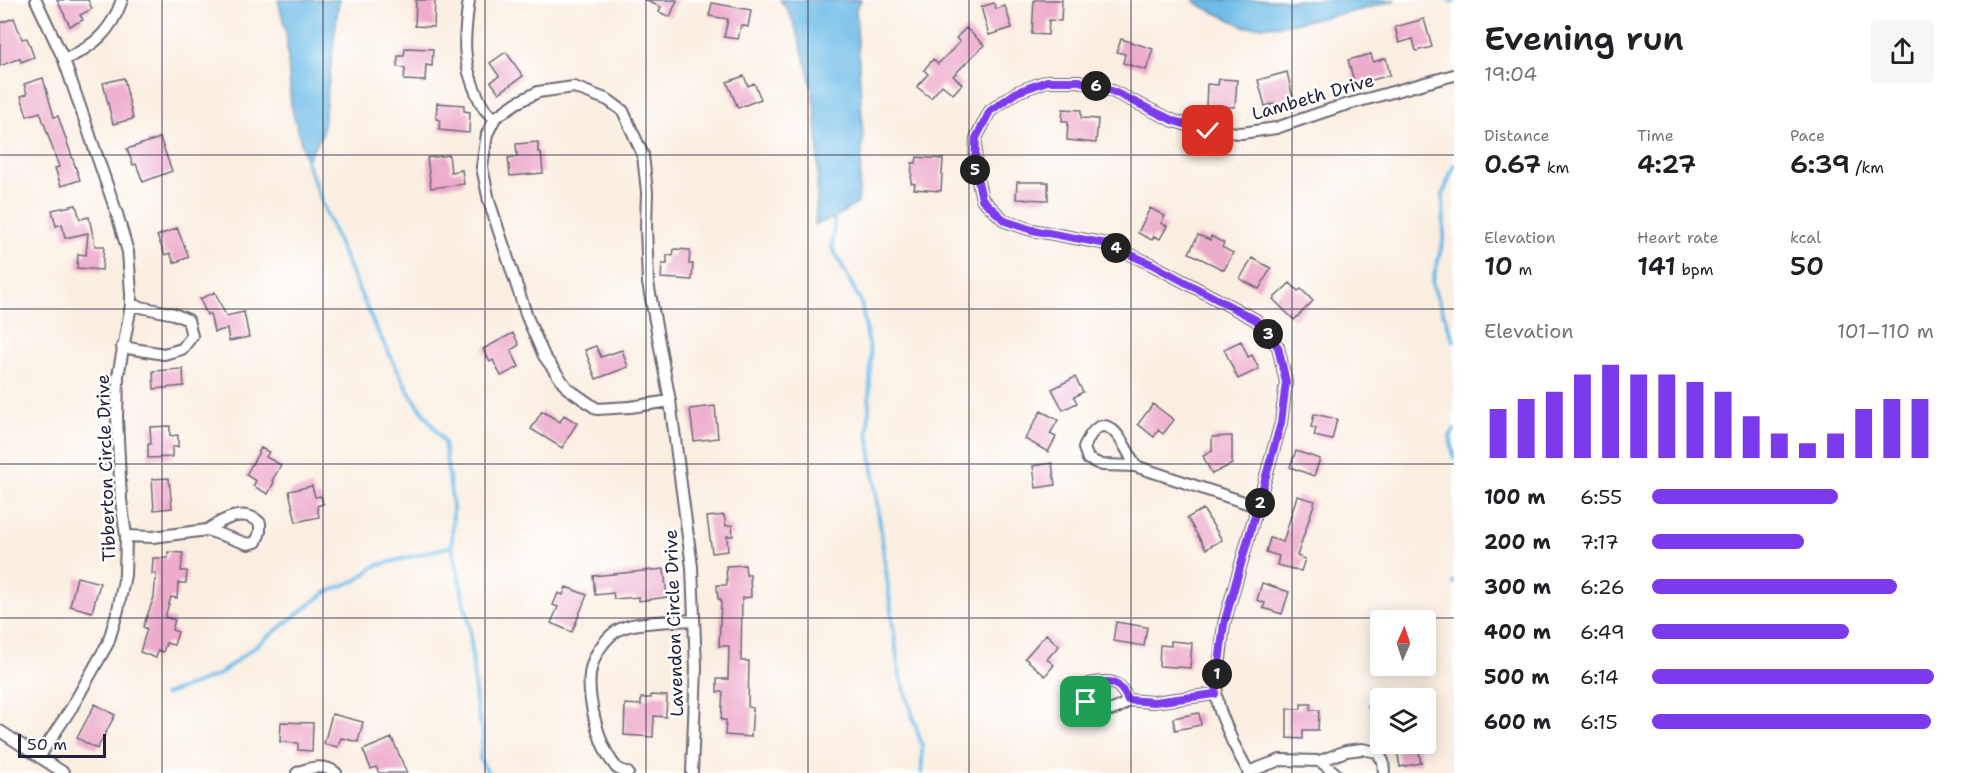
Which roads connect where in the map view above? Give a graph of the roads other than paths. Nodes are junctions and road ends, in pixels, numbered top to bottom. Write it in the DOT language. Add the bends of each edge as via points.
graph roads {
  1 [pos="36,0"];
  2 [pos="122,0"];
  3 [pos="469,0"];
  4 [pos="64,60"];
  5 [pos="1454,75"];
  6 [pos="495,118"];
  7 [pos="131,305"];
  8 [pos="122,347"];
  9 [pos="670,401"];
  10 [pos="1135,466"];
  11 [pos="1259,507"];
  12 [pos="207,530"];
  13 [pos="126,536"];
  14 [pos="694,620"];
  15 [pos="1215,694"];
  16 [pos="1128,700"];
  17 [pos="0,731"];
  18 [pos="39,757"];
  19 [pos="1320,760"];
  20 [pos="1249,772"];
  21 [pos="64,773"];
  22 [pos="297,773"];
  23 [pos="336,773"];
  24 [pos="628,773"];
  25 [pos="692,773"];
  26 [pos="1335,773"];
  27 [pos="1384,773"];
  1 -- 4 [label="street, Tibberton Circle Drive"];
  2 -- 4 [label="street" via="102,36"];
  3 -- 6 [label="street" via="465,64 483,106"];
  4 -- 7 [label="street, Tibberton Circle Drive" via="128,252"];
  5 -- 11 [label="street, Lambeth Drive" via="1276,128 1242,133 1208,131 1174,121 1112,91 1079,81 1047,81 1017,92 990,111 976,138 975,168 982,199 1005,221 1107,244 1151,264 1256,320 1278,347 1286,382 1281,423"];
  6 -- 9 [label="street" via="487,134 482,167 489,201 544,356 567,388 597,409"];
  6 -- 9 [label="street, Lavendon Circle Drive" via="538,92 574,87 608,100 623,111 643,155 648,283"];
  7 -- 8 [label="street, Tibberton Circle Drive"];
  7 -- 8 [label="street" via="188,320 192,336 182,349 164,354"];
  8 -- 13 [label="street, Tibberton Circle Drive" via="117,418"];
  9 -- 14 [label="street, Lavendon Circle Drive" via="692,567"];
  10 -- 10 [label="street" via="1118,433 1108,427 1089,435 1084,448 1088,459 1102,465"];
  10 -- 11 [label="street"];
  11 -- 15 [label="street, Lambeth Drive" via="1224,624"];
  12 -- 13 [label="street"];
  13 -- 18 [label="street, Tibberton Circle Drive" via="125,575 108,643"];
  14 -- 24 [label="street" via="620,629 603,643 592,664 589,689 603,744 616,768"];
  14 -- 25 [label="street, Lavendon Circle Drive"];
  15 -- 16 [label="street" via="1165,702"];
  15 -- 20 [label="street, Lambeth Drive" via="1233,743"];
  17 -- 18 [label="street"];
  18 -- 21 [label="street"];
  19 -- 20 [label="street" via="1280,760"];
  19 -- 26 [label="street"];
  19 -- 27 [label="street" via="1346,751 1377,752"];
  22 -- 23 [label="street" via="316,767"];
}
